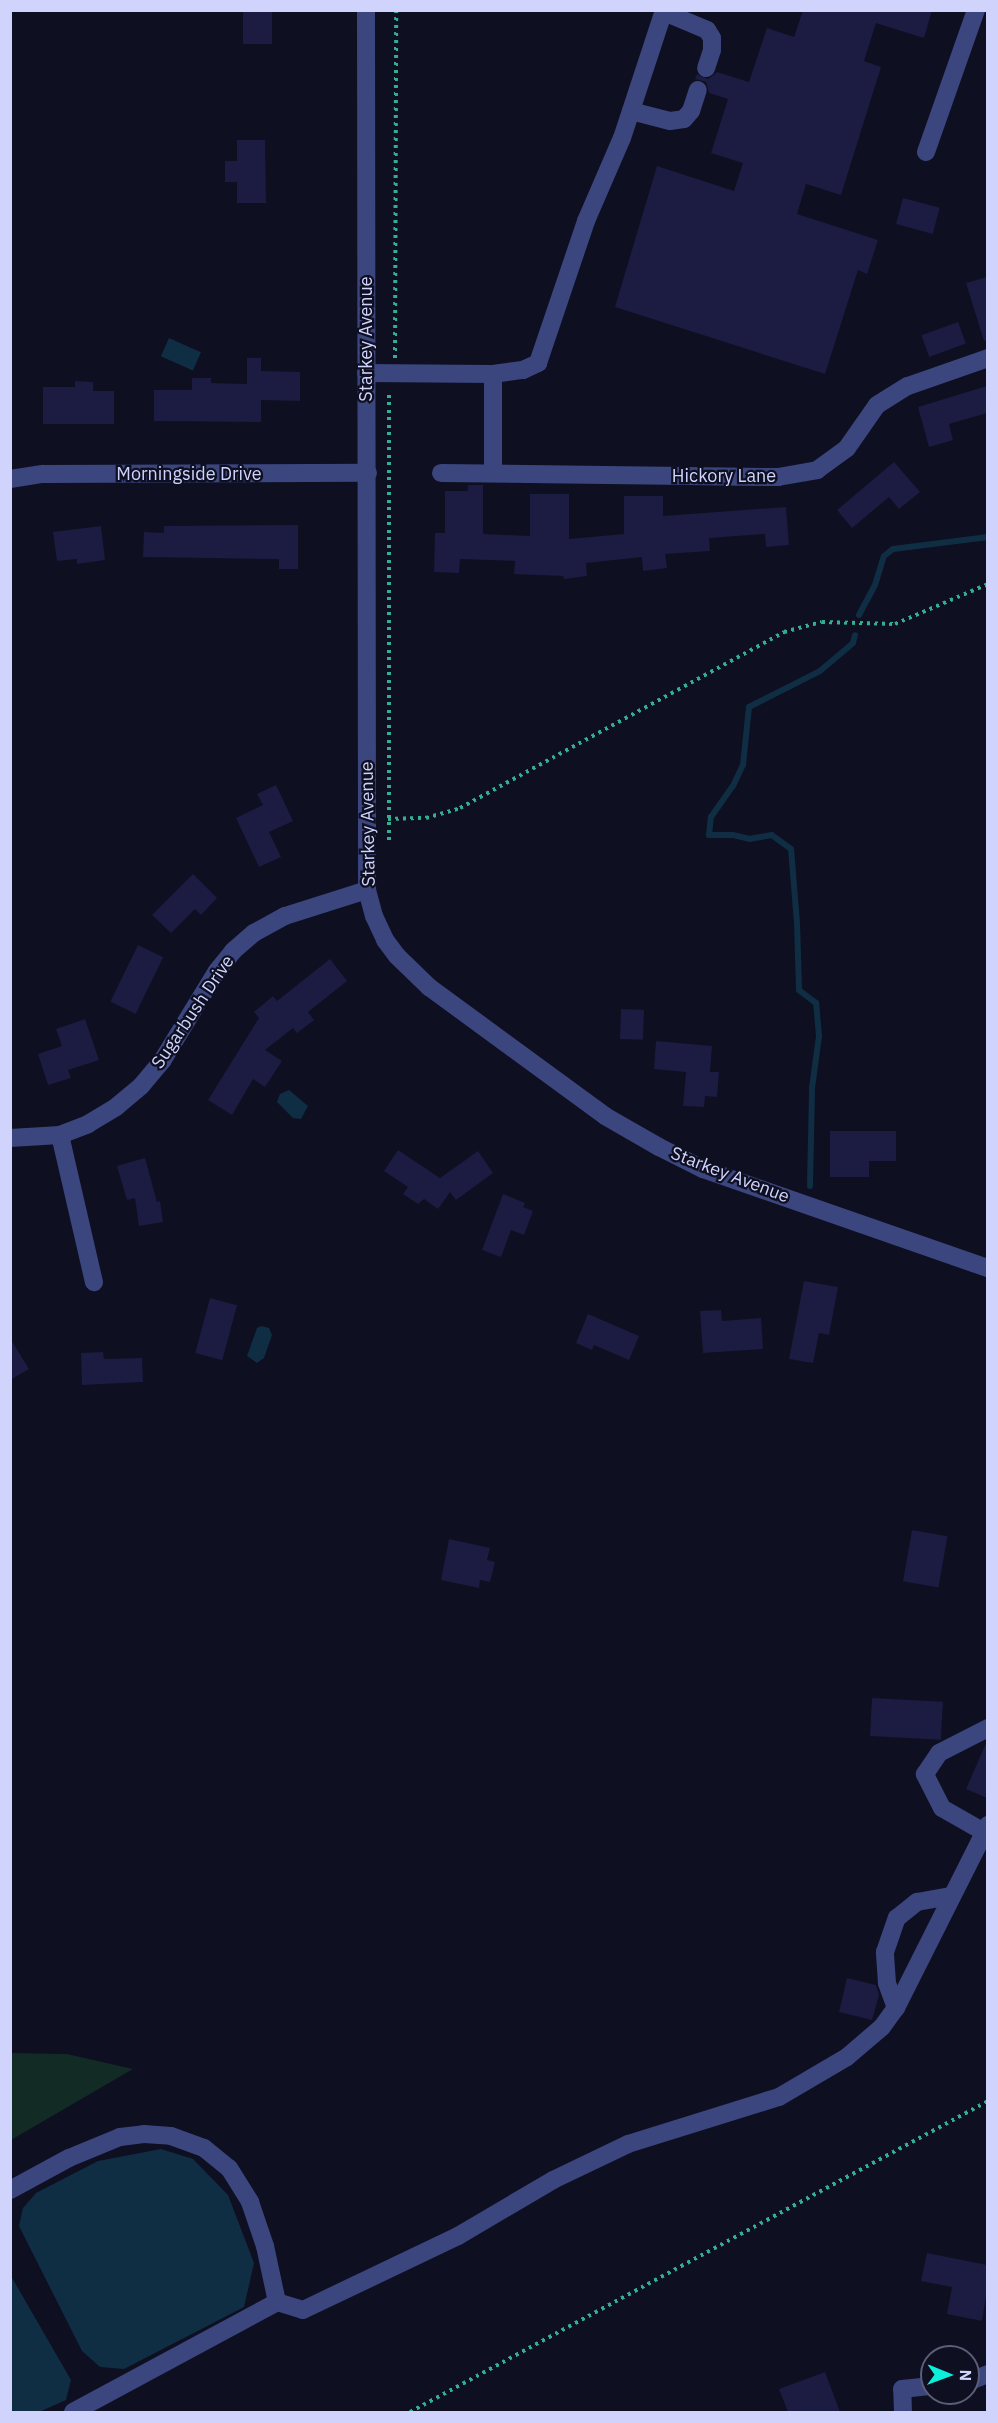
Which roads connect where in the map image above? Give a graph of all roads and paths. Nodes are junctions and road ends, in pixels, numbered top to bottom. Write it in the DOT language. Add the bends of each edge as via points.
graph roads {
  1 [pos="366,10"];
  2 [pos="396,10"];
  3 [pos="976,10"];
  4 [pos="664,11"];
  5 [pos="706,68"];
  6 [pos="698,90"];
  7 [pos="631,111"];
  8 [pos="926,152"];
  9 [pos="987,358"];
  10 [pos="366,373"];
  11 [pos="389,374"];
  12 [pos="493,374"];
  13 [pos="441,472"];
  14 [pos="493,472"];
  15 [pos="368,473"];
  16 [pos="10,479"];
  17 [pos="987,584"];
  18 [pos="388,819"];
  19 [pos="389,840"];
  20 [pos="367,890"];
  21 [pos="60,1135"];
  22 [pos="10,1138"];
  23 [pos="987,1268"];
  24 [pos="94,1282"];
  25 [pos="987,1728"];
  26 [pos="986,1829"];
  27 [pos="951,1896"];
  28 [pos="896,2008"];
  29 [pos="987,2101"];
  30 [pos="10,2190"];
  31 [pos="277,2302"];
  32 [pos="920,2387"];
  33 [pos="73,2412"];
  34 [pos="410,2412"];
  35 [pos="903,2412"];
  1 -- 10 [label="street, Starkey Avenue"];
  2 -- 11 [label="path" via="395,362"];
  3 -- 8 [label="street"];
  4 -- 5 [label="street" via="707,30 712,50"];
  4 -- 7 [label="street"];
  6 -- 7 [label="street" via="691,111 684,118 670,122"];
  7 -- 12 [label="street" via="586,221 538,363 523,370"];
  9 -- 14 [label="street, Hickory Lane" via="908,386 878,405 847,448 817,470 778,477"];
  10 -- 11 [label="street"];
  10 -- 15 [label="street, Starkey Avenue"];
  11 -- 12 [label="street"];
  11 -- 18 [label="path"];
  12 -- 14 [label="street"];
  13 -- 14 [label="street, Hickory Lane"];
  15 -- 16 [label="street, Morningside Drive" via="43,474"];
  15 -- 20 [label="street, Starkey Avenue"];
  17 -- 18 [label="path" via="896,624 822,622 784,632 460,808 426,818"];
  18 -- 19 [label="path"];
  20 -- 21 [label="street, Sugarbush Drive" via="285,916 254,933 217,971 162,1061 141,1086 107,1112"];
  20 -- 23 [label="street, Starkey Avenue" via="385,940 429,987 605,1116 703,1169"];
  21 -- 22 [label="street, Sugarbush Drive"];
  21 -- 24 [label="street"];
  25 -- 26 [label="street" via="939,1753 925,1774 942,1808"];
  26 -- 27 [label="street"];
  27 -- 28 [label="street"];
  27 -- 28 [label="street" via="917,1902 897,1918 885,1952 887,1983"];
  28 -- 31 [label="street" via="882,2027 847,2057 779,2097 628,2144 553,2180 458,2236 303,2310"];
  29 -- 34 [label="path"];
  30 -- 31 [label="street" via="69,2158 120,2137 171,2136 204,2148 229,2168 250,2202 265,2246"];
  31 -- 33 [label="street"];
  32 -- 35 [label="street" via="902,2389"];
}
